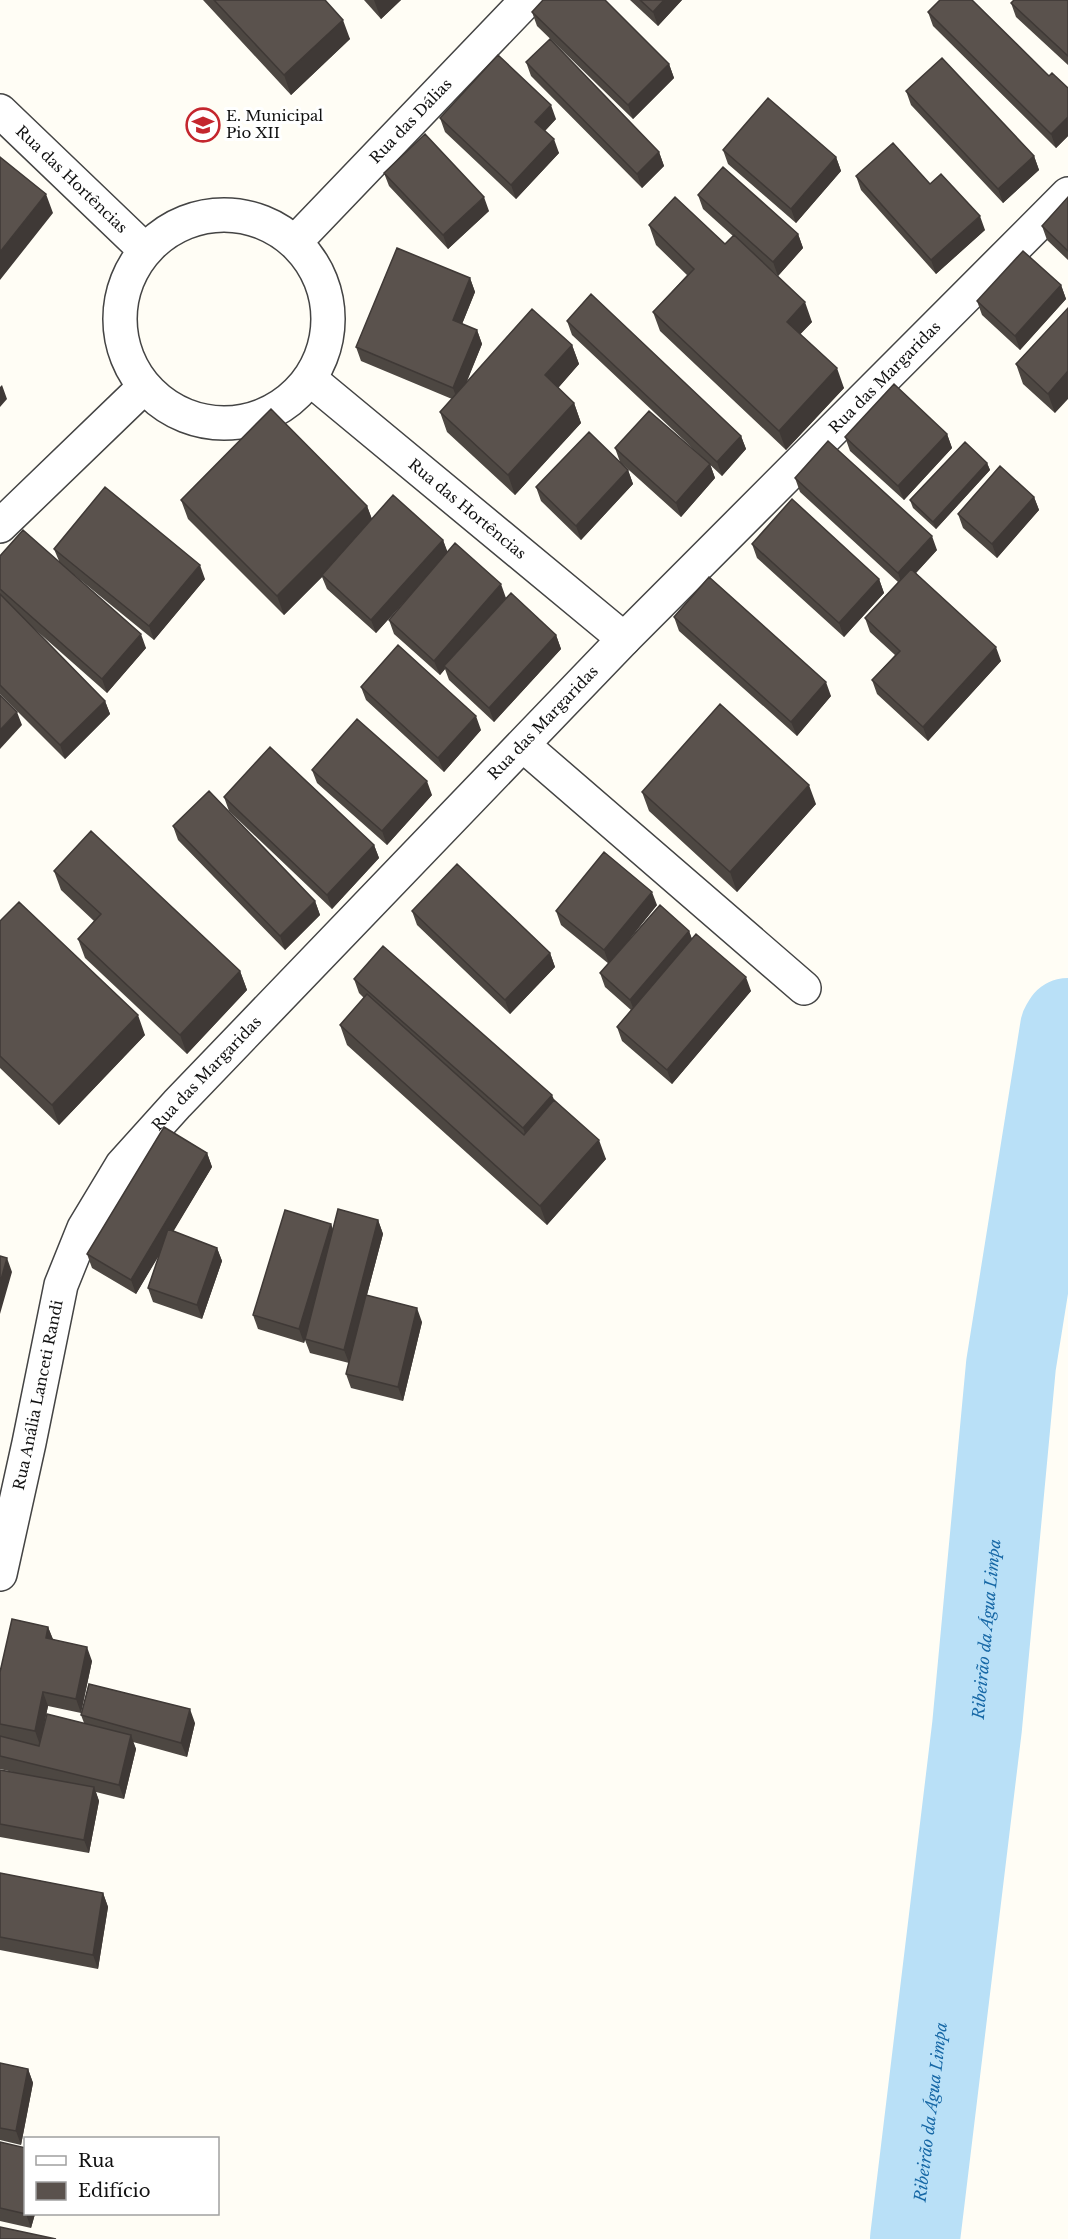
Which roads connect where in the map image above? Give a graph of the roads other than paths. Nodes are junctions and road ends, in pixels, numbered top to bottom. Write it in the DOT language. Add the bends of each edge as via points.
graph roads {
  1 [pos="527,0"];
  2 [pos="0,111"];
  3 [pos="1068,194"];
  4 [pos="296,241"];
  5 [pos="144,249"];
  6 [pos="310,380"];
  7 [pos="142,388"];
  8 [pos="0,526"];
  9 [pos="624,639"];
  10 [pos="523,745"];
  11 [pos="804,988"];
  12 [pos="61,1286"];
  13 [pos="0,1574"];
  1 -- 4 [label="street, Rua das Dálias"];
  2 -- 5 [label="street, Rua das Hortências"];
  3 -- 9 [label="street, Rua das Margaridas"];
  4 -- 5 [label="street" via="259,219 218,213 177,224"];
  4 -- 6 [label="street" via="314,265 326,293 329,323 323,353"];
  5 -- 7 [label="street" via="127,278 119,310 121,343"];
  6 -- 7 [label="street" via="269,414 246,422 222,424 176,413"];
  6 -- 9 [label="street, Rua das Hortências"];
  7 -- 8 [label="street"];
  9 -- 10 [label="street, Rua das Margaridas"];
  10 -- 11 [label="street"];
  10 -- 12 [label="street, Rua das Margaridas" via="122,1165 84,1228"];
  12 -- 13 [label="street, Rua Anália Lanceti Randi"];
}
